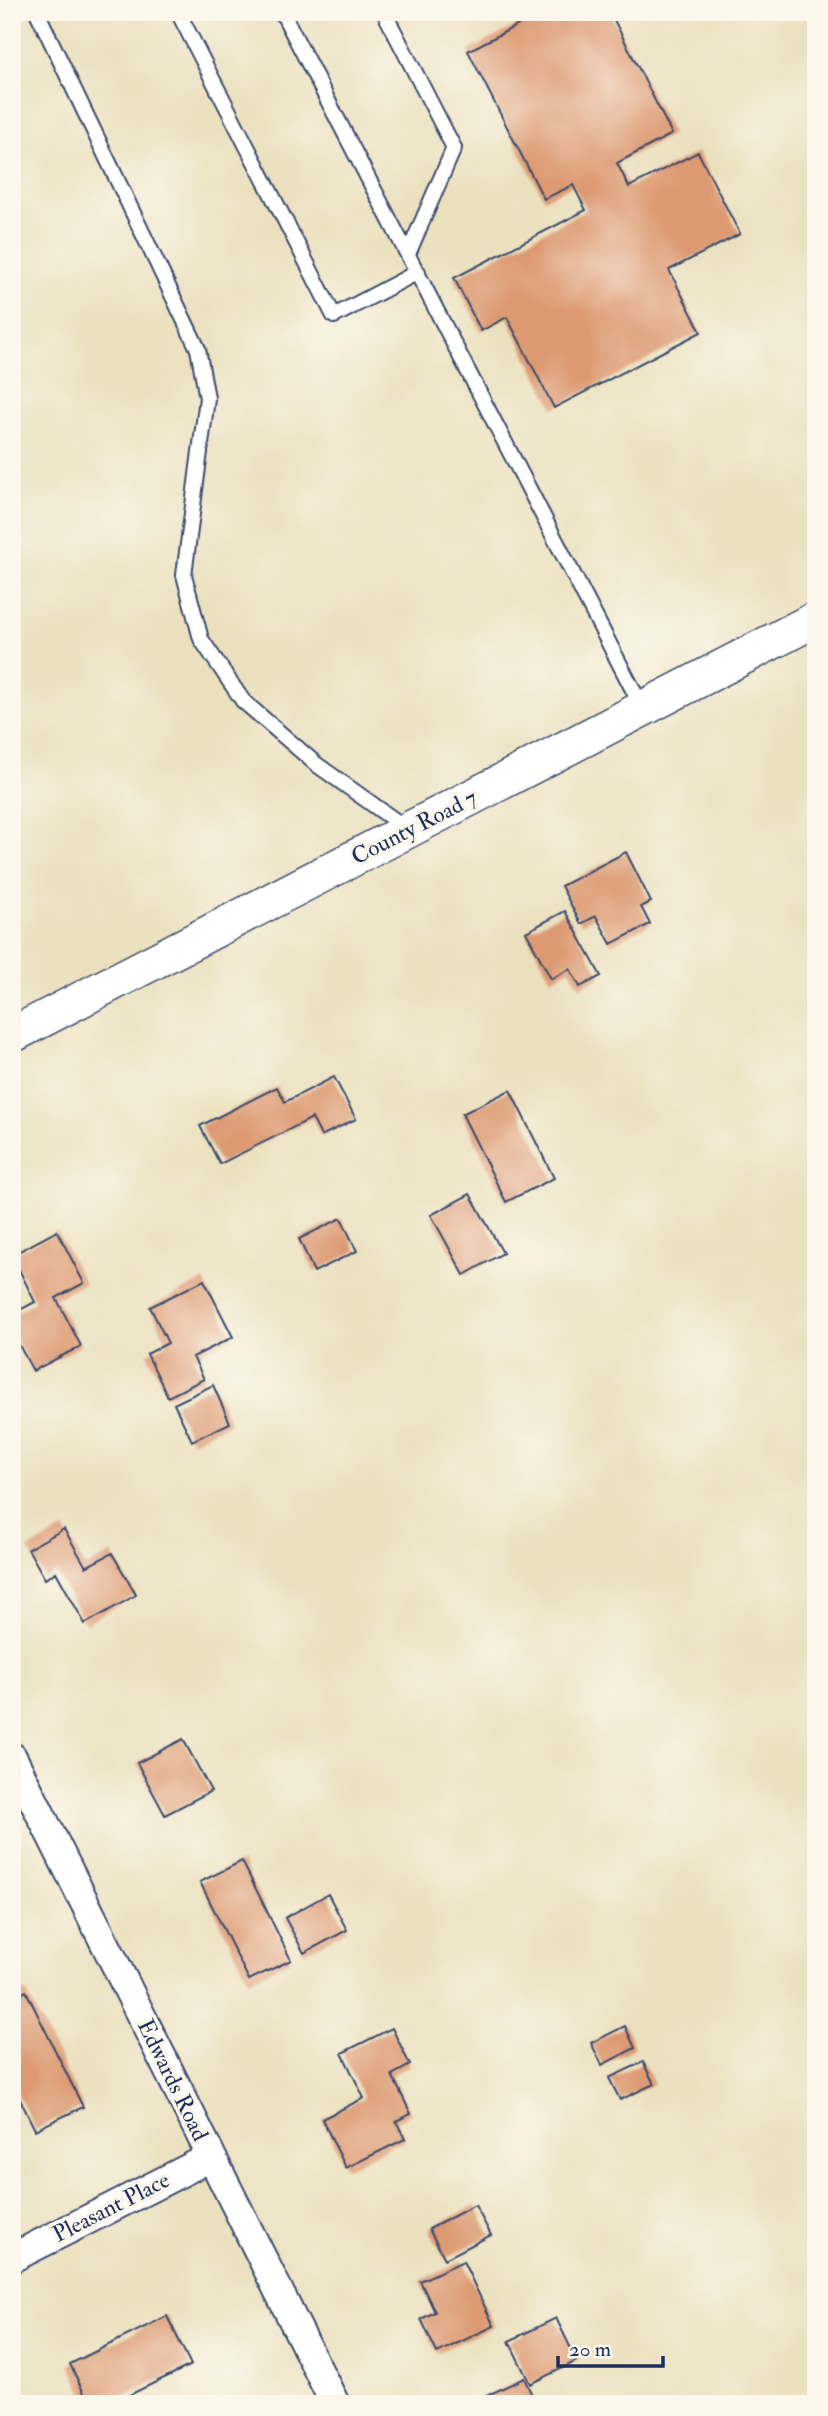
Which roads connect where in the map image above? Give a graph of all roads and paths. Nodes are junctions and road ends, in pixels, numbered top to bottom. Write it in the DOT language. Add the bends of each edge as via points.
graph roads {
  1 [pos="37,12"];
  2 [pos="178,12"];
  3 [pos="282,12"];
  4 [pos="384,12"];
  5 [pos="408,254"];
  6 [pos="418,272"];
  7 [pos="816,619"];
  8 [pos="643,709"];
  9 [pos="408,830"];
  10 [pos="12,1035"];
  11 [pos="12,1757"];
  12 [pos="211,2157"];
  13 [pos="12,2258"];
  14 [pos="335,2404"];
  1 -- 9 [label="lane" via="198,349 207,398 184,575 201,639 243,701 316,764"];
  2 -- 6 [label="lane" via="334,316"];
  3 -- 5 [label="lane"];
  4 -- 5 [label="lane" via="454,148"];
  5 -- 6 [label="lane"];
  6 -- 8 [label="lane"];
  7 -- 8 [label="street, County Road 7"];
  8 -- 9 [label="street, County Road 7"];
  9 -- 10 [label="street, County Road 7"];
  11 -- 12 [label="street, Edwards Road"];
  12 -- 13 [label="street, Pleasant Place"];
  12 -- 14 [label="street, Edwards Road"];
}
